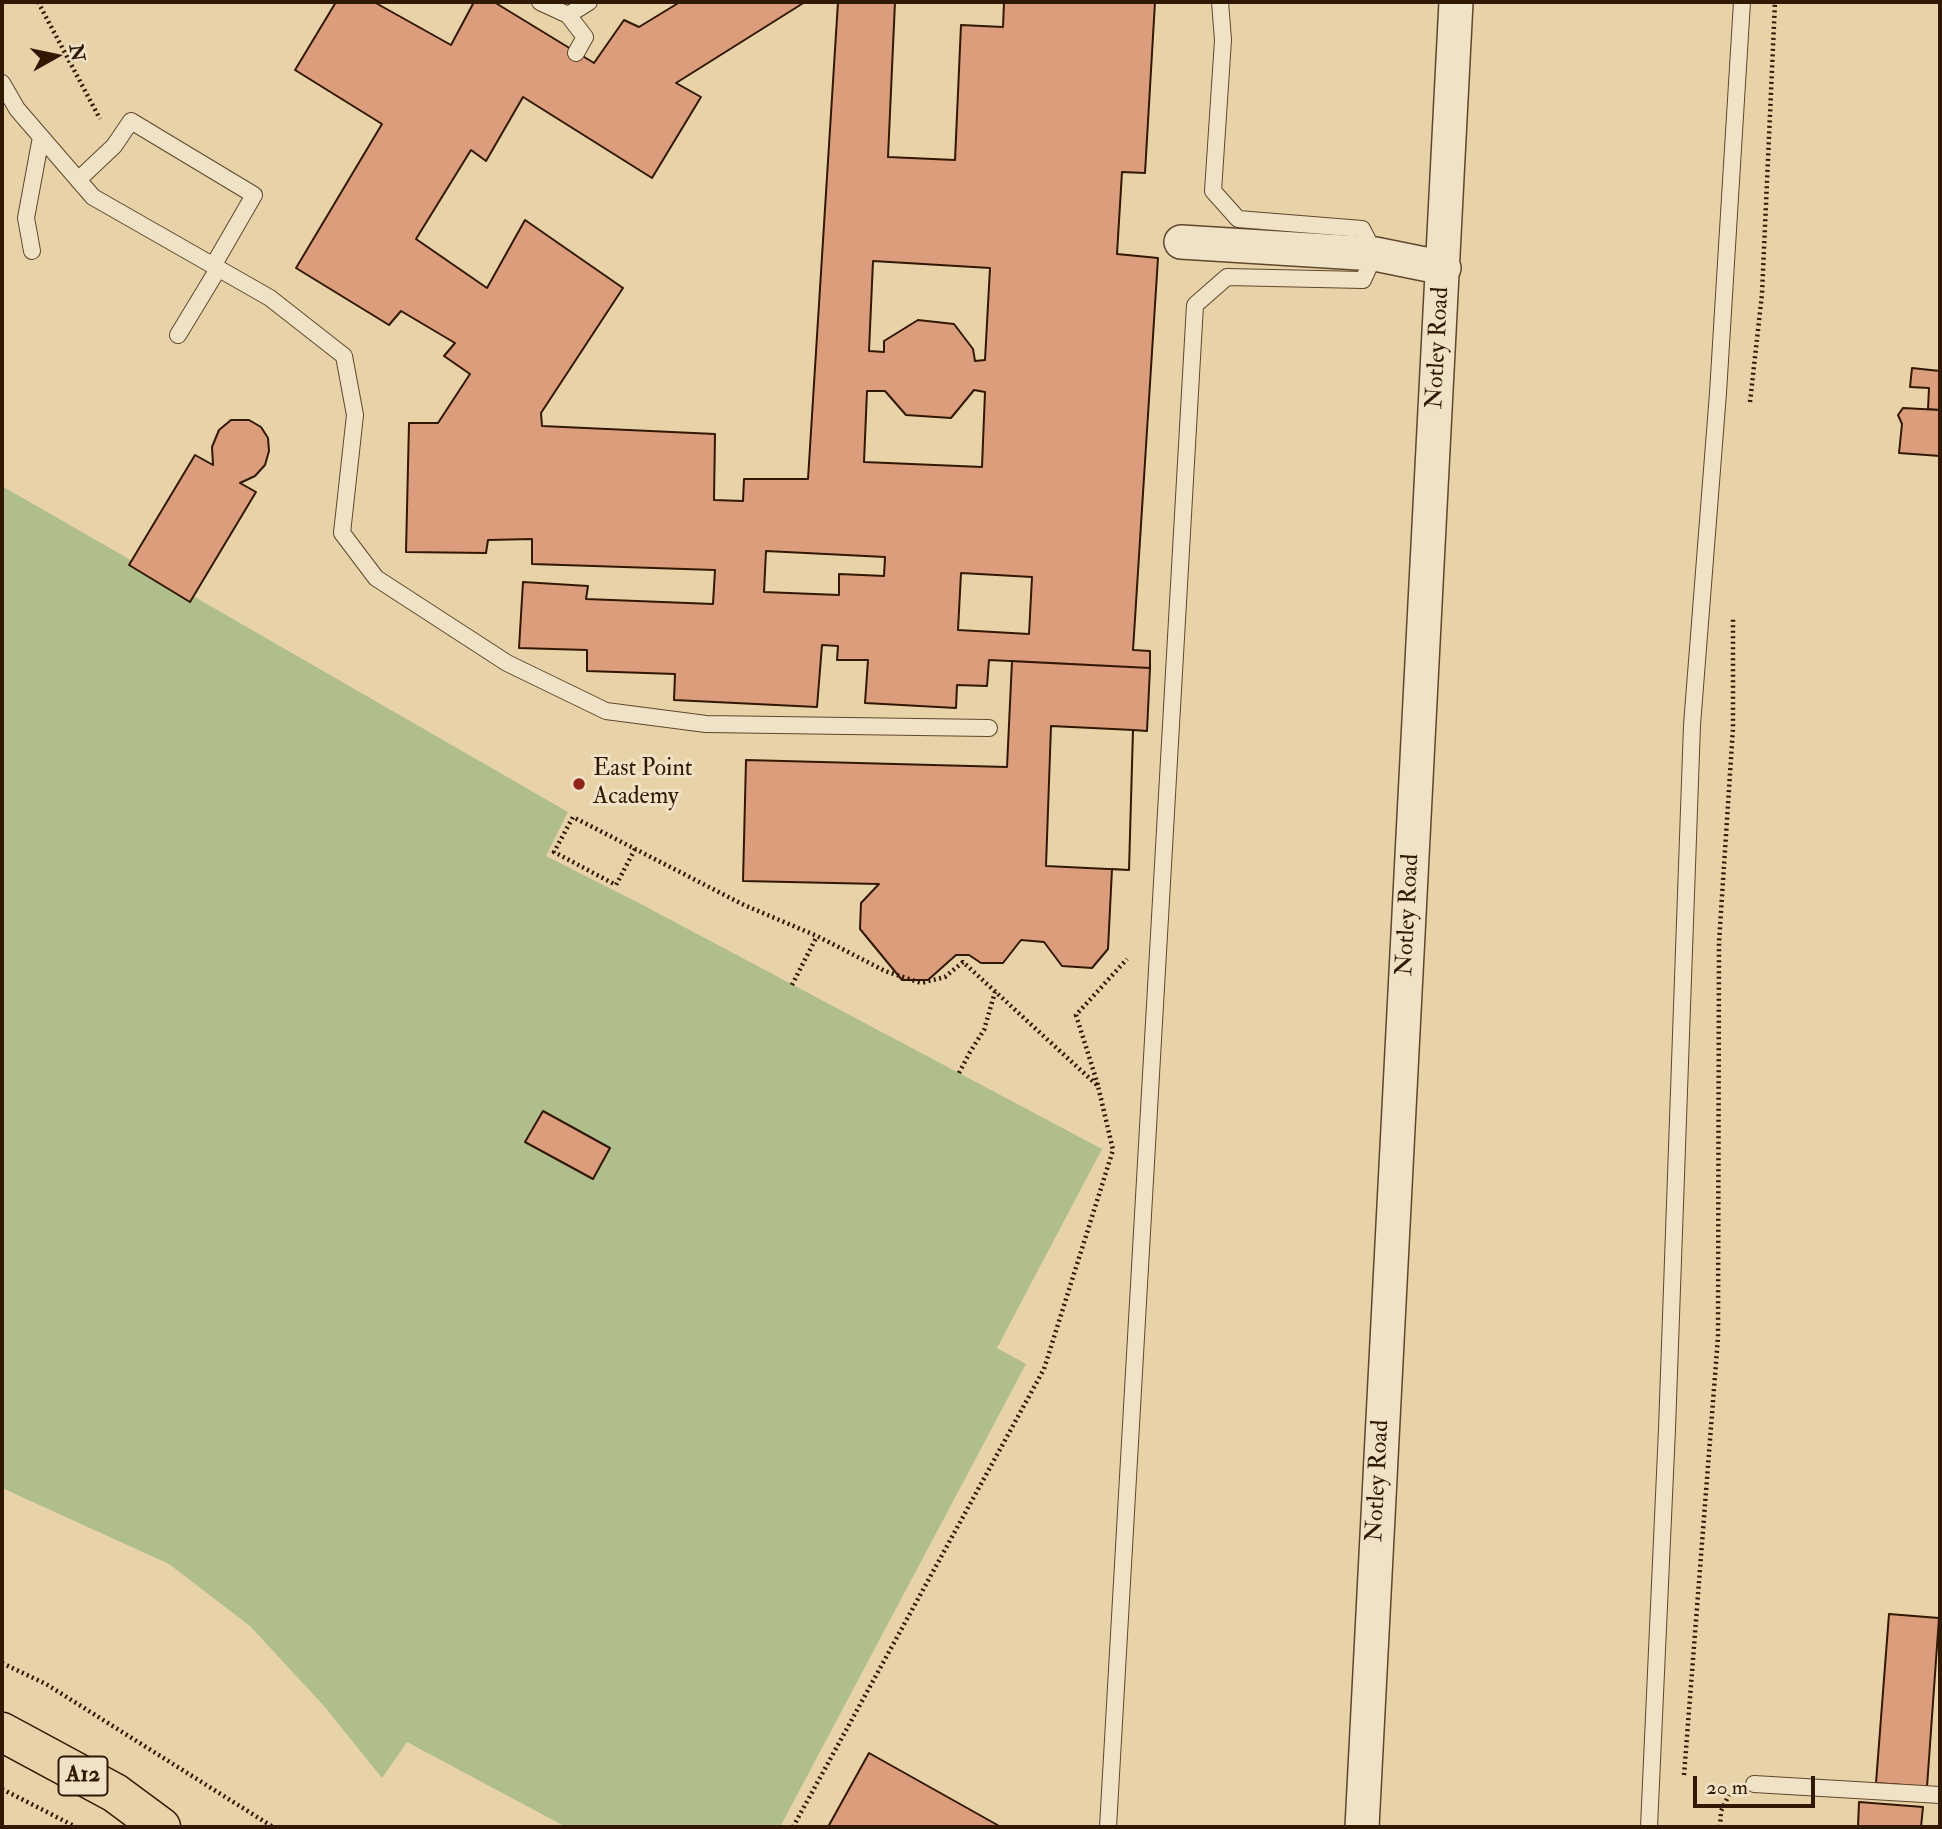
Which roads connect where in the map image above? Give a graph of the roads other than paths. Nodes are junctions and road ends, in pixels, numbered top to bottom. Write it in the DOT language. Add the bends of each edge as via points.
graph roads {
  1 [pos="540,2"];
  2 [pos="589,2"];
  3 [pos="1220,2"];
  4 [pos="1456,2"];
  5 [pos="1742,2"];
  6 [pos="568,15"];
  7 [pos="576,53"];
  8 [pos="2,83"];
  9 [pos="41,137"];
  10 [pos="78,180"];
  11 [pos="1181,242"];
  12 [pos="32,251"];
  13 [pos="1376,254"];
  14 [pos="216,267"];
  15 [pos="1444,268"];
  16 [pos="178,335"];
  17 [pos="989,728"];
  18 [pos="2,1732"];
  19 [pos="1754,1784"];
  20 [pos="1940,1795"];
  21 [pos="161,1827"];
  22 [pos="1108,1827"];
  23 [pos="1362,1827"];
  24 [pos="1649,1827"];
  1 -- 6 [label="lane"];
  2 -- 6 [label="lane"];
  3 -- 13 [label="lane" via="1223,40 1213,191 1238,219 1362,229"];
  4 -- 15 [label="street, Notley Road"];
  5 -- 24 [label="lane" via="1692,725"];
  6 -- 7 [label="lane" via="585,37"];
  8 -- 9 [label="lane"];
  9 -- 10 [label="lane"];
  9 -- 12 [label="lane" via="26,218"];
  10 -- 14 [label="lane" via="93,197"];
  10 -- 14 [label="lane" via="114,146 131,121 254,195"];
  11 -- 13 [label="street"];
  13 -- 15 [label="street"];
  13 -- 22 [label="lane" via="1363,280 1227,277 1195,305"];
  14 -- 16 [label="lane"];
  14 -- 17 [label="lane" via="270,298 344,356 355,415 342,533 376,578 507,663 606,711 706,724"];
  15 -- 23 [label="street, Notley Road"];
  18 -- 21 [label="highway, A12" via="115,1793"];
  19 -- 20 [label="lane"];
}
